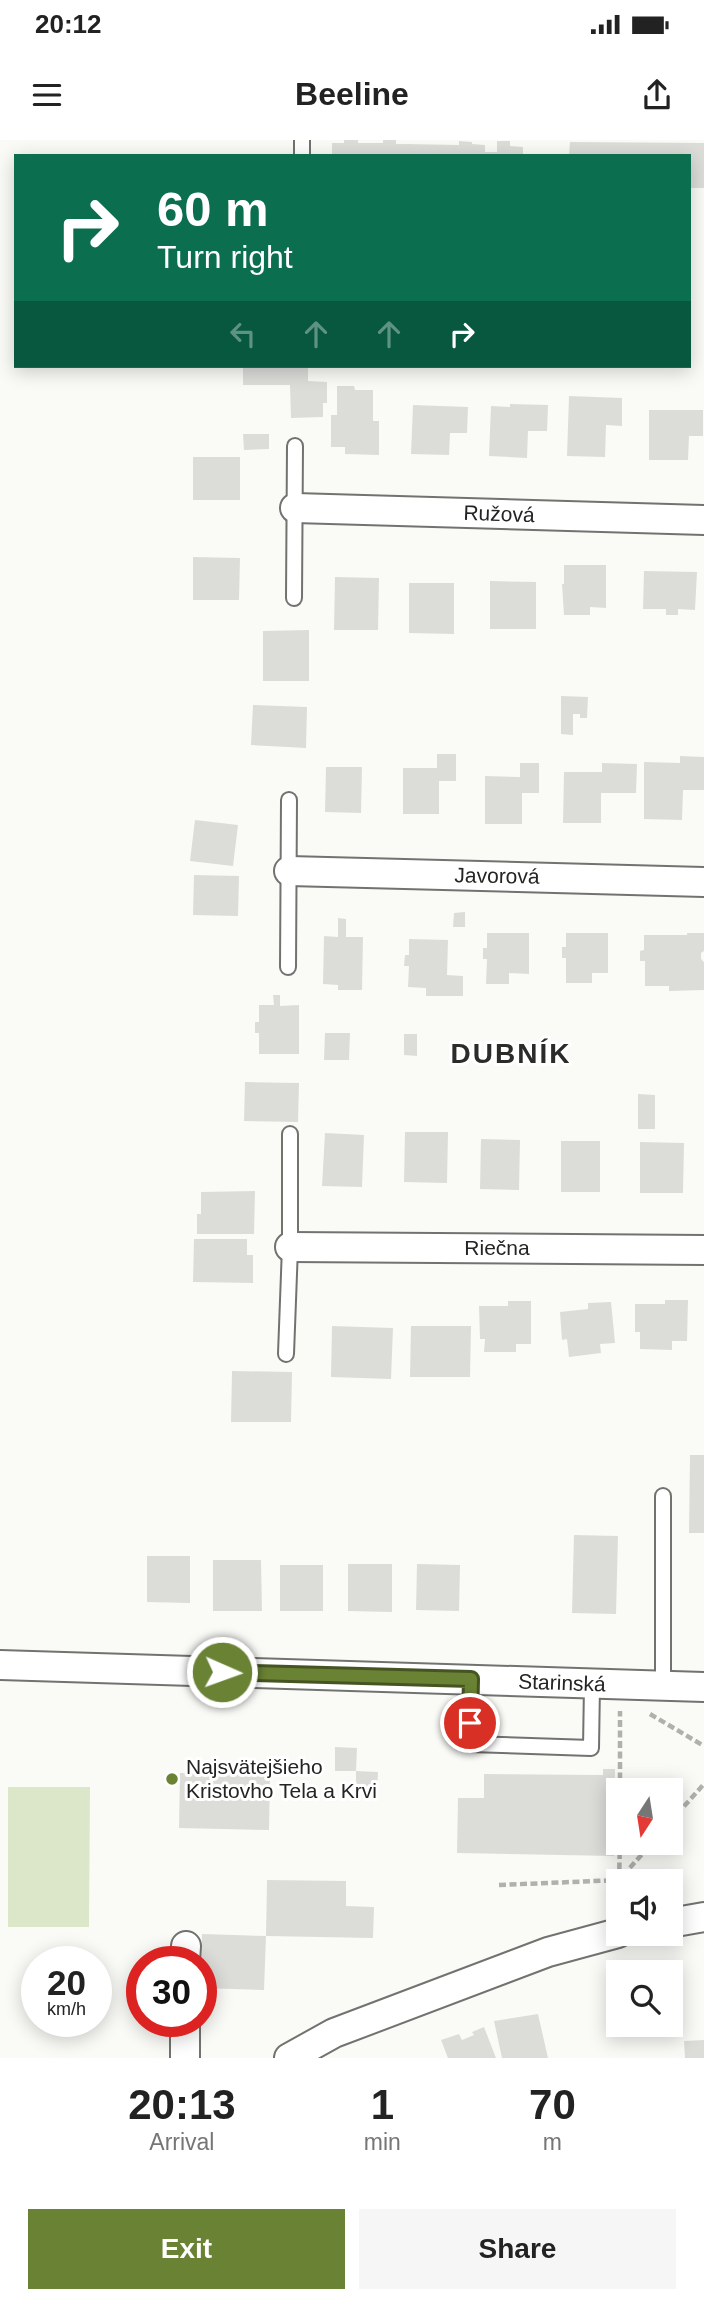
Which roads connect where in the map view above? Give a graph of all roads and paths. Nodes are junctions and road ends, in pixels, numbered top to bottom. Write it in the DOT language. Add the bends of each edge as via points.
graph roads {
  1 [pos="295,446"];
  2 [pos="295,508"];
  3 [pos="704,520"];
  4 [pos="294,598"];
  5 [pos="289,800"];
  6 [pos="289,871"];
  7 [pos="704,881"];
  8 [pos="288,967"];
  9 [pos="290,1133"];
  10 [pos="290,1247"];
  11 [pos="704,1250"];
  12 [pos="286,1354"];
  13 [pos="663,1496"];
  14 [pos="0,1665"];
  15 [pos="471,1679"];
  16 [pos="592,1685"];
  17 [pos="663,1686"];
  18 [pos="704,1687"];
  19 [pos="620,1691"];
  20 [pos="704,1746"];
  21 [pos="620,1778"];
  22 [pos="704,1784"];
  23 [pos="683,1807"];
  24 [pos="642,1855"];
  25 [pos="630,1869"];
  26 [pos="606,1881"];
  27 [pos="499,1885"];
  28 [pos="704,1917"];
  29 [pos="683,1921"];
  30 [pos="606,1936"];
  31 [pos="185,2037"];
  32 [pos="185,2058"];
  33 [pos="289,2058"];
  1 -- 2 [label="lane"];
  2 -- 3 [label="street, Ružová"];
  2 -- 4 [label="lane"];
  5 -- 6 [label="lane"];
  6 -- 7 [label="street, Javorová"];
  6 -- 8 [label="lane"];
  9 -- 10 [label="lane"];
  10 -- 11 [label="street, Riečna"];
  10 -- 12 [label="lane"];
  13 -- 17 [label="lane"];
  14 -- 15 [label="street, Starinská"];
  15 -- 16 [label="street, Starinská"];
  15 -- 16 [label="lane" via="470,1744 591,1748"];
  16 -- 19 [label="street, Starinská"];
  17 -- 18 [label="street, Starinská"];
  17 -- 19 [label="street, Starinská"];
  19 -- 20 [label="path"];
  19 -- 21 [label="path"];
  22 -- 23 [label="path"];
  24 -- 25 [label="path"];
  26 -- 27 [label="path"];
  28 -- 29 [label="street"];
  30 -- 33 [label="street" via="548,1952 334,2033"];
  31 -- 32 [label="street"];
}
